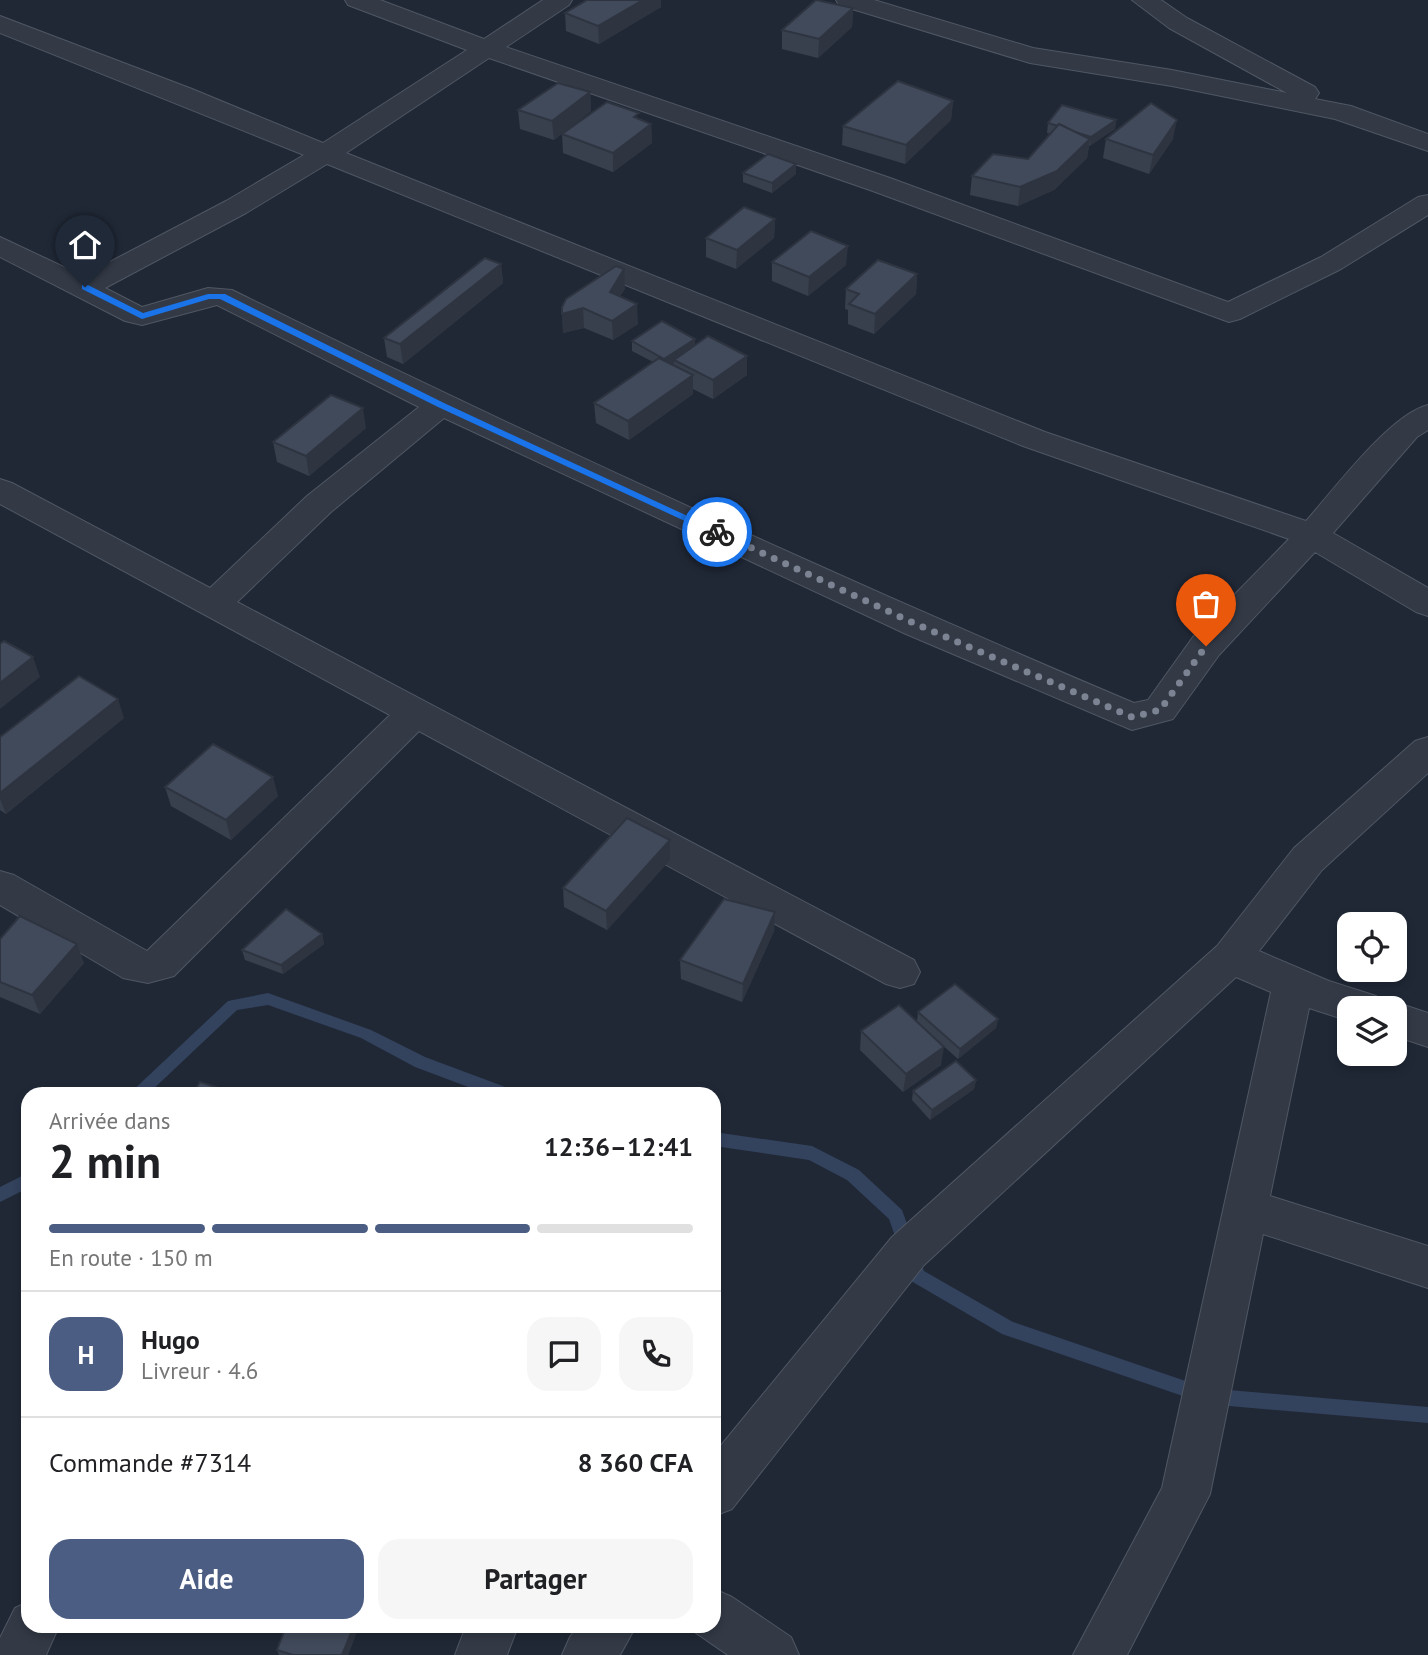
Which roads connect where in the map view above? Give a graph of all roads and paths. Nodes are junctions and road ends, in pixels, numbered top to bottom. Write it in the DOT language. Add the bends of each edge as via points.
graph roads {
  1 [pos="358,0"];
  2 [pos="560,0"];
  3 [pos="848,0"];
  4 [pos="1144,0"];
  5 [pos="0,24"];
  6 [pos="488,49"];
  7 [pos="1342,112"];
  8 [pos="1428,144"];
  9 [pos="327,153"];
  10 [pos="1428,203"];
  11 [pos="0,246"];
  12 [pos="85,287"];
  13 [pos="441,405"];
  14 [pos="1428,415"];
  15 [pos="0,490"];
  16 [pos="1312,535"];
  17 [pos="215,603"];
  18 [pos="1428,604"];
  19 [pos="415,712"];
  20 [pos="1428,751"];
  21 [pos="0,886"];
  22 [pos="1231,957"];
  23 [pos="900,972"];
  24 [pos="1293,984"];
  25 [pos="1337,1000"];
  26 [pos="1407,1023"];
  27 [pos="1428,1030"];
  28 [pos="1245,1208"];
  29 [pos="1428,1267"];
  30 [pos="721,1483"];
  31 [pos="721,1620"];
  32 [pos="30,1633"];
  33 [pos="489,1633"];
  34 [pos="605,1633"];
  35 [pos="19,1655"];
  36 [pos="481,1655"];
  37 [pos="588,1655"];
  38 [pos="773,1655"];
  39 [pos="1099,1655"];
  1 -- 6 [label="street"];
  2 -- 6 [label="street"];
  3 -- 7 [label="street" via="1030,55"];
  4 -- 7 [label="street"];
  5 -- 9 [label="street"];
  6 -- 9 [label="street"];
  6 -- 10 [label="street" via="880,184 1228,313 1331,263"];
  7 -- 8 [label="street"];
  9 -- 12 [label="street"];
  9 -- 16 [label="street" via="1034,439"];
  11 -- 12 [label="street"];
  12 -- 13 [label="street" via="142,316 222,296"];
  13 -- 16 [label="street" via="918,625 1132,717 1160,710 1206,646"];
  13 -- 17 [label="street" via="319,504"];
  14 -- 16 [label="street" via="1406,430"];
  15 -- 17 [label="street"];
  16 -- 18 [label="street"];
  17 -- 19 [label="street"];
  19 -- 21 [label="street" via="160,964 137,966"];
  19 -- 23 [label="street"];
  20 -- 22 [label="street" via="1308,859"];
  22 -- 24 [label="street"];
  22 -- 30 [label="street" via="908,1251"];
  24 -- 25 [label="street"];
  24 -- 28 [label="street"];
  26 -- 27 [label="street"];
  28 -- 29 [label="street"];
  28 -- 39 [label="street" via="1185,1494"];
  31 -- 38 [label="street"];
  32 -- 35 [label="street"];
  33 -- 36 [label="street"];
  34 -- 37 [label="street"];
}
